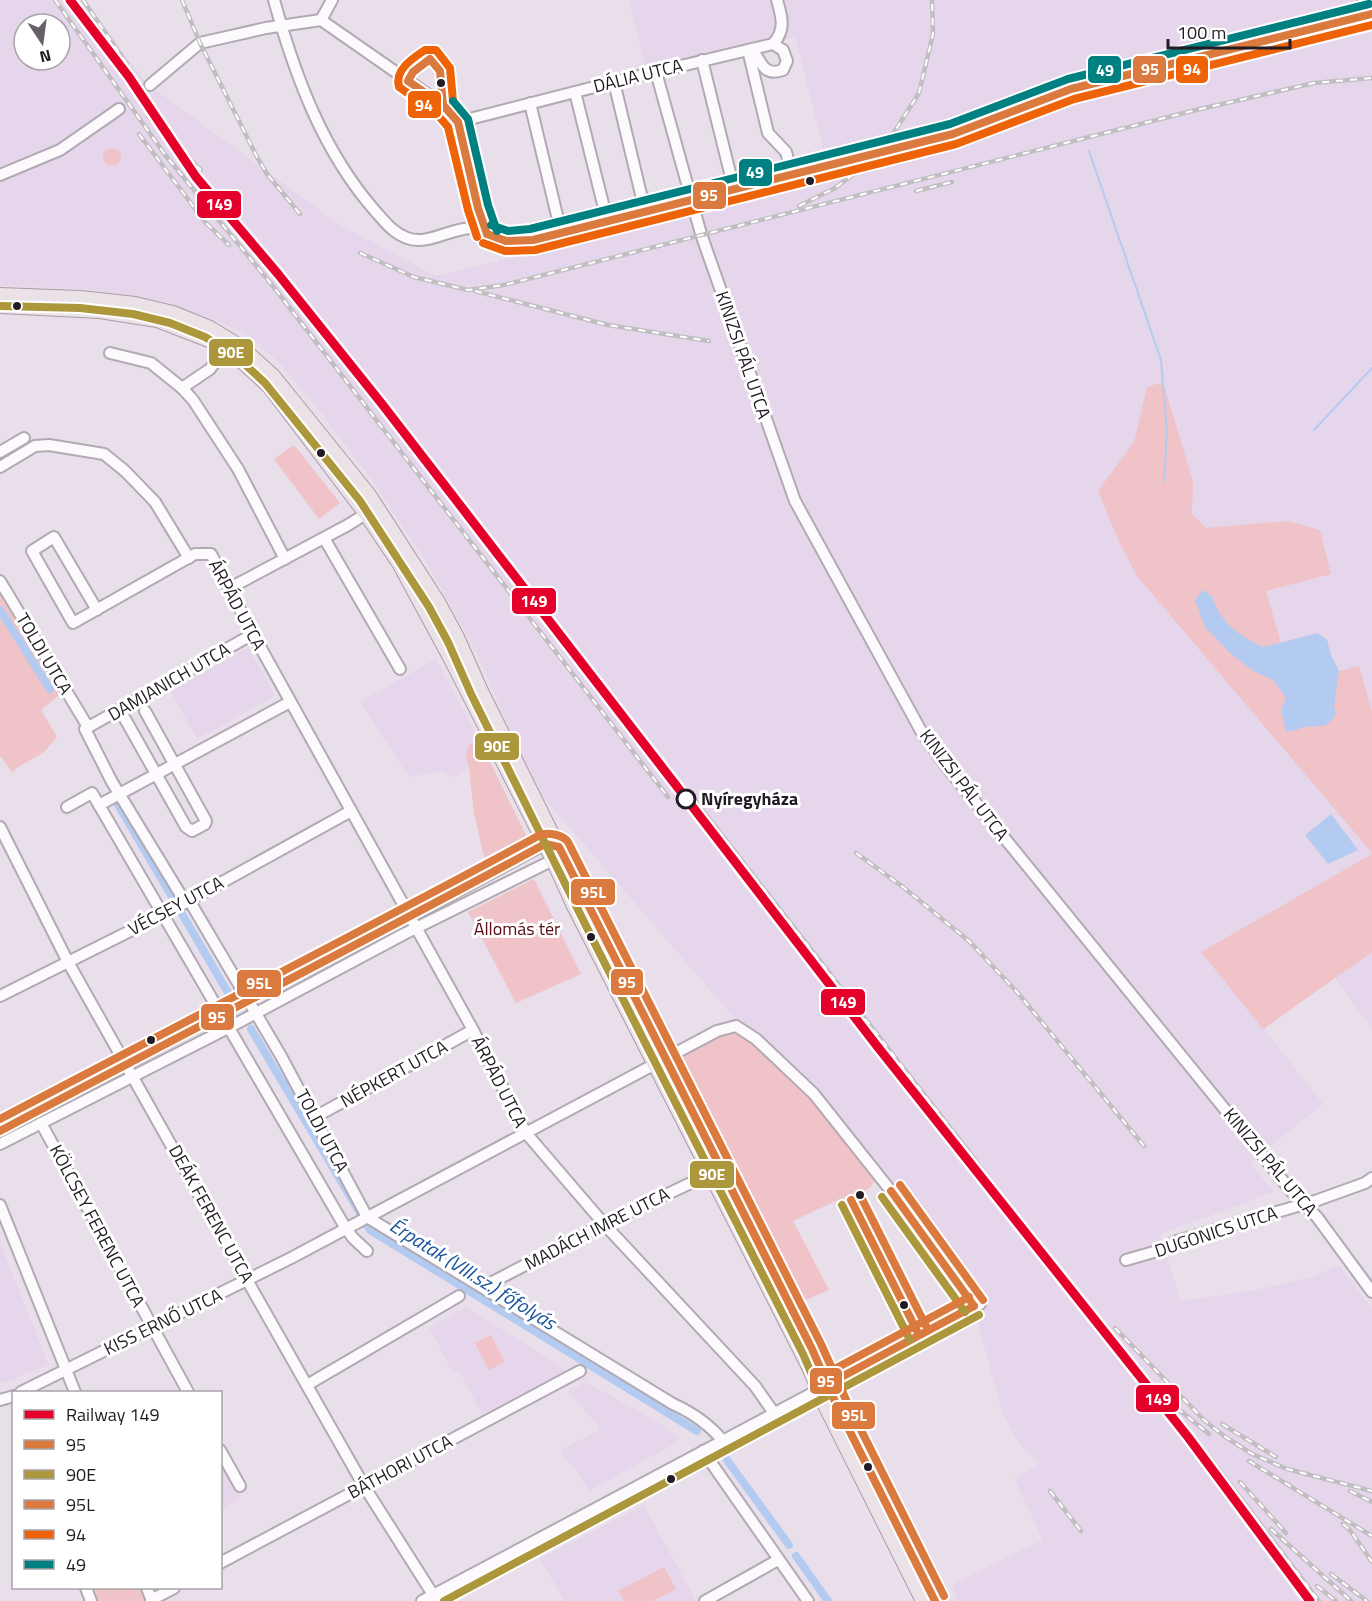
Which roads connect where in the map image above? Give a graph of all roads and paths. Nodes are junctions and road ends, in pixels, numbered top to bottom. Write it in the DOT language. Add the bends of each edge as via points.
graph roads {
  1 [pos="274,0"];
  2 [pos="332,0"];
  3 [pos="777,0"];
  4 [pos="1363,0"];
  5 [pos="1369,15"];
  6 [pos="321,20"];
  7 [pos="281,26"];
  8 [pos="773,44"];
  9 [pos="750,49"];
  10 [pos="702,60"];
  11 [pos="656,72"];
  12 [pos="614,81"];
  13 [pos="150,85"];
  14 [pos="575,92"];
  15 [pos="530,103"];
  16 [pos="119,109"];
  17 [pos="458,122"];
  18 [pos="792,174"];
  19 [pos="0,175"];
  20 [pos="734,189"];
  21 [pos="691,198"];
  22 [pos="645,211"];
  23 [pos="607,220"];
  24 [pos="561,232"];
  25 [pos="487,234"];
  26 [pos="0,295"];
  27 [pos="0,306"];
  28 [pos="224,350"];
  29 [pos="110,353"];
  30 [pos="182,388"];
  31 [pos="24,438"];
  32 [pos="0,452"];
  33 [pos="0,467"];
  34 [pos="371,510"];
  35 [pos="324,538"];
  36 [pos="189,558"];
  37 [pos="285,559"];
  38 [pos="0,581"];
  39 [pos="230,588"];
  40 [pos="97,610"];
  41 [pos="253,634"];
  42 [pos="400,669"];
  43 [pos="290,702"];
  44 [pos="120,710"];
  45 [pos="145,711"];
  46 [pos="87,728"];
  47 [pos="175,763"];
  48 [pos="156,774"];
  49 [pos="119,794"];
  50 [pos="99,805"];
  51 [pos="67,807"];
  52 [pos="351,811"];
  53 [pos="0,826"];
  54 [pos="552,851"];
  55 [pos="185,902"];
  56 [pos="167,913"];
  57 [pos="410,918"];
  58 [pos="417,928"];
  59 [pos="68,962"];
  60 [pos="0,996"];
  61 [pos="249,999"];
  62 [pos="256,1013"];
  63 [pos="220,1014"];
  64 [pos="228,1028"];
  65 [pos="473,1030"];
  66 [pos="659,1061"];
  67 [pos="127,1064"];
  68 [pos="134,1076"];
  69 [pos="315,1117"];
  70 [pos="41,1123"];
  71 [pos="0,1131"];
  72 [pos="526,1133"];
  73 [pos="0,1144"];
  74 [pos="712,1173"];
  75 [pos="1372,1178"];
  76 [pos="1304,1204"];
  77 [pos="0,1205"];
  78 [pos="365,1218"];
  79 [pos="604,1224"];
  80 [pos="349,1226"];
  81 [pos="367,1251"];
  82 [pos="1126,1260"];
  83 [pos="247,1280"];
  84 [pos="483,1287"];
  85 [pos="1372,1292"];
  86 [pos="459,1296"];
  87 [pos="152,1329"];
  88 [pos="65,1369"];
  89 [pos="580,1371"];
  90 [pos="308,1385"];
  91 [pos="823,1387"];
  92 [pos="23,1391"];
  93 [pos="75,1391"];
  94 [pos="187,1391"];
  95 [pos="774,1413"];
  96 [pos="723,1441"];
  97 [pos="703,1451"];
  98 [pos="222,1454"];
  99 [pos="240,1485"];
  100 [pos="364,1486"];
  101 [pos="778,1560"];
  102 [pos="222,1562"];
  103 [pos="170,1589"];
  104 [pos="435,1598"];
  105 [pos="151,1600"];
  106 [pos="422,1601"];
  107 [pos="705,1601"];
  108 [pos="807,1601"];
  109 [pos="923,1601"];
  110 [pos="935,1601"];
  1 -- 7 [label="street"];
  2 -- 6 [label="street"];
  3 -- 8 [label="street" via="783,22"];
  4 -- 5 [label="street"];
  5 -- 18 [label="street" via="1071,89 953,134"];
  6 -- 7 [label="street"];
  6 -- 17 [label="street" via="442,105"];
  7 -- 13 [label="street" via="200,43"];
  7 -- 25 [label="street" via="317,125 363,197 393,231 408,239 422,240 473,228"];
  8 -- 9 [label="street, DÁLIA UTCA"];
  8 -- 9 [label="street" via="783,50 787,61 783,70 776,73 761,66"];
  9 -- 10 [label="street, DÁLIA UTCA"];
  9 -- 18 [label="street" via="768,133 786,152"];
  10 -- 11 [label="street, DÁLIA UTCA"];
  10 -- 20 [label="street"];
  11 -- 12 [label="street, DÁLIA UTCA"];
  11 -- 21 [label="street, KINIZSI PÁL UTCA"];
  12 -- 14 [label="street, DÁLIA UTCA"];
  12 -- 22 [label="street"];
  14 -- 15 [label="street, DÁLIA UTCA"];
  14 -- 23 [label="street"];
  15 -- 17 [label="street, DÁLIA UTCA"];
  15 -- 24 [label="street"];
  16 -- 19 [label="street" via="60,150"];
  17 -- 25 [label="street"];
  18 -- 20 [label="street"];
  20 -- 21 [label="street"];
  21 -- 22 [label="street"];
  21 -- 76 [label="street, KINIZSI PÁL UTCA" via="795,501 921,731"];
  22 -- 23 [label="street"];
  23 -- 24 [label="street"];
  24 -- 25 [label="street" via="509,243"];
  26 -- 34 [label="main road" via="135,304 173,313 210,328 240,347 273,376 322,435"];
  27 -- 28 [label="main road" via="141,316 195,333"];
  28 -- 30 [label="street" via="210,369"];
  28 -- 34 [label="main road" via="270,386"];
  29 -- 30 [label="street" via="151,363"];
  30 -- 37 [label="street" via="238,469"];
  31 -- 32 [label="street"];
  33 -- 36 [label="street, ÁRPÁD UTCA" via="35,446 104,454 155,502"];
  34 -- 35 [label="street"];
  34 -- 54 [label="main road" via="438,602 457,637"];
  35 -- 37 [label="street"];
  35 -- 42 [label="street"];
  36 -- 39 [label="street, ÁRPÁD UTCA" via="211,554"];
  36 -- 40 [label="street"];
  37 -- 39 [label="street"];
  38 -- 46 [label="street, TOLDI UTCA"];
  39 -- 41 [label="street, ÁRPÁD UTCA"];
  40 -- 40 [label="street" via="73,623 32,551 54,537"];
  41 -- 43 [label="street, ÁRPÁD UTCA"];
  41 -- 44 [label="street, DAMJANICH UTCA"];
  43 -- 47 [label="street"];
  43 -- 52 [label="street, ÁRPÁD UTCA"];
  44 -- 46 [label="street, DAMJANICH UTCA"];
  44 -- 48 [label="street"];
  45 -- 47 [label="street"];
  46 -- 49 [label="street, TOLDI UTCA"];
  47 -- 48 [label="street"];
  47 -- 48 [label="street" via="205,824 192,831 186,827"];
  48 -- 49 [label="street"];
  49 -- 50 [label="street"];
  49 -- 55 [label="street, TOLDI UTCA"];
  50 -- 51 [label="street, TOLDI UTCA" via="92,793"];
  50 -- 56 [label="street, TOLDI UTCA"];
  52 -- 55 [label="street, VÉCSEY UTCA"];
  52 -- 57 [label="street, ÁRPÁD UTCA"];
  53 -- 59 [label="street, DEÁK FERENC UTCA"];
  54 -- 57 [label="street"];
  54 -- 58 [label="street"];
  54 -- 66 [label="main road"];
  55 -- 56 [label="street, VÉCSEY UTCA"];
  55 -- 61 [label="street, TOLDI UTCA"];
  56 -- 59 [label="street, VÉCSEY UTCA"];
  56 -- 63 [label="street, TOLDI UTCA"];
  57 -- 58 [label="street, ÁRPÁD UTCA"];
  57 -- 61 [label="street"];
  58 -- 62 [label="street"];
  58 -- 65 [label="street, ÁRPÁD UTCA"];
  59 -- 60 [label="street, VÉCSEY UTCA"];
  59 -- 67 [label="street, DEÁK FERENC UTCA"];
  61 -- 62 [label="street, TOLDI UTCA"];
  61 -- 63 [label="street"];
  62 -- 64 [label="street"];
  62 -- 69 [label="street, TOLDI UTCA"];
  63 -- 64 [label="street, TOLDI UTCA"];
  63 -- 67 [label="street"];
  64 -- 68 [label="street"];
  64 -- 80 [label="street, TOLDI UTCA"];
  65 -- 69 [label="street, NÉPKERT UTCA"];
  65 -- 72 [label="street, ÁRPÁD UTCA"];
  66 -- 72 [label="street, KISS ERNŐ UTCA"];
  66 -- 74 [label="main road"];
  66 -- 91 [label="main road" via="812,1349"];
  66 -- 91 [label="street, KISS ERNŐ UTCA" via="717,1030 736,1026 749,1033 814,1094 977,1305"];
  67 -- 68 [label="street, DEÁK FERENC UTCA"];
  67 -- 71 [label="street"];
  68 -- 70 [label="street"];
  68 -- 83 [label="street, DEÁK FERENC UTCA"];
  69 -- 78 [label="street, TOLDI UTCA"];
  70 -- 73 [label="street"];
  70 -- 87 [label="street, KÖLCSEY FERENC UTCA"];
  72 -- 78 [label="street, KISS ERNŐ UTCA"];
  72 -- 79 [label="street, ÁRPÁD UTCA"];
  74 -- 79 [label="street, MADÁCH IMRE UTCA"];
  74 -- 91 [label="main road" via="809,1367"];
  75 -- 76 [label="street, DUGONICS UTCA"];
  76 -- 82 [label="street, DUGONICS UTCA" via="1177,1240"];
  76 -- 85 [label="street, KINIZSI PÁL UTCA"];
  77 -- 88 [label="street"];
  78 -- 80 [label="street, KISS ERNŐ UTCA"];
  78 -- 84 [label="street"];
  79 -- 84 [label="street, MADÁCH IMRE UTCA"];
  79 -- 95 [label="street, ÁRPÁD UTCA" via="755,1386"];
  80 -- 81 [label="street, TOLDI UTCA" via="353,1238"];
  80 -- 83 [label="street, KISS ERNŐ UTCA"];
  83 -- 87 [label="street, KISS ERNŐ UTCA"];
  83 -- 90 [label="street, DEÁK FERENC UTCA"];
  84 -- 96 [label="street" via="686,1410 711,1427"];
  86 -- 90 [label="street"];
  87 -- 88 [label="street, KISS ERNŐ UTCA"];
  87 -- 94 [label="street, KÖLCSEY FERENC UTCA"];
  88 -- 92 [label="street, KISS ERNŐ UTCA"];
  88 -- 93 [label="street"];
  89 -- 100 [label="street, BÁTHORI UTCA"];
  90 -- 100 [label="street, DEÁK FERENC UTCA"];
  91 -- 95 [label="street"];
  91 -- 109 [label="main road"];
  91 -- 110 [label="main road"];
  95 -- 96 [label="street"];
  96 -- 97 [label="street"];
  97 -- 101 [label="street"];
  97 -- 104 [label="street"];
  98 -- 99 [label="street"];
  100 -- 102 [label="street, BÁTHORI UTCA"];
  100 -- 104 [label="street, DEÁK FERENC UTCA"];
  101 -- 107 [label="street"];
  101 -- 108 [label="street"];
  103 -- 105 [label="street"];
  104 -- 106 [label="street"];
}
